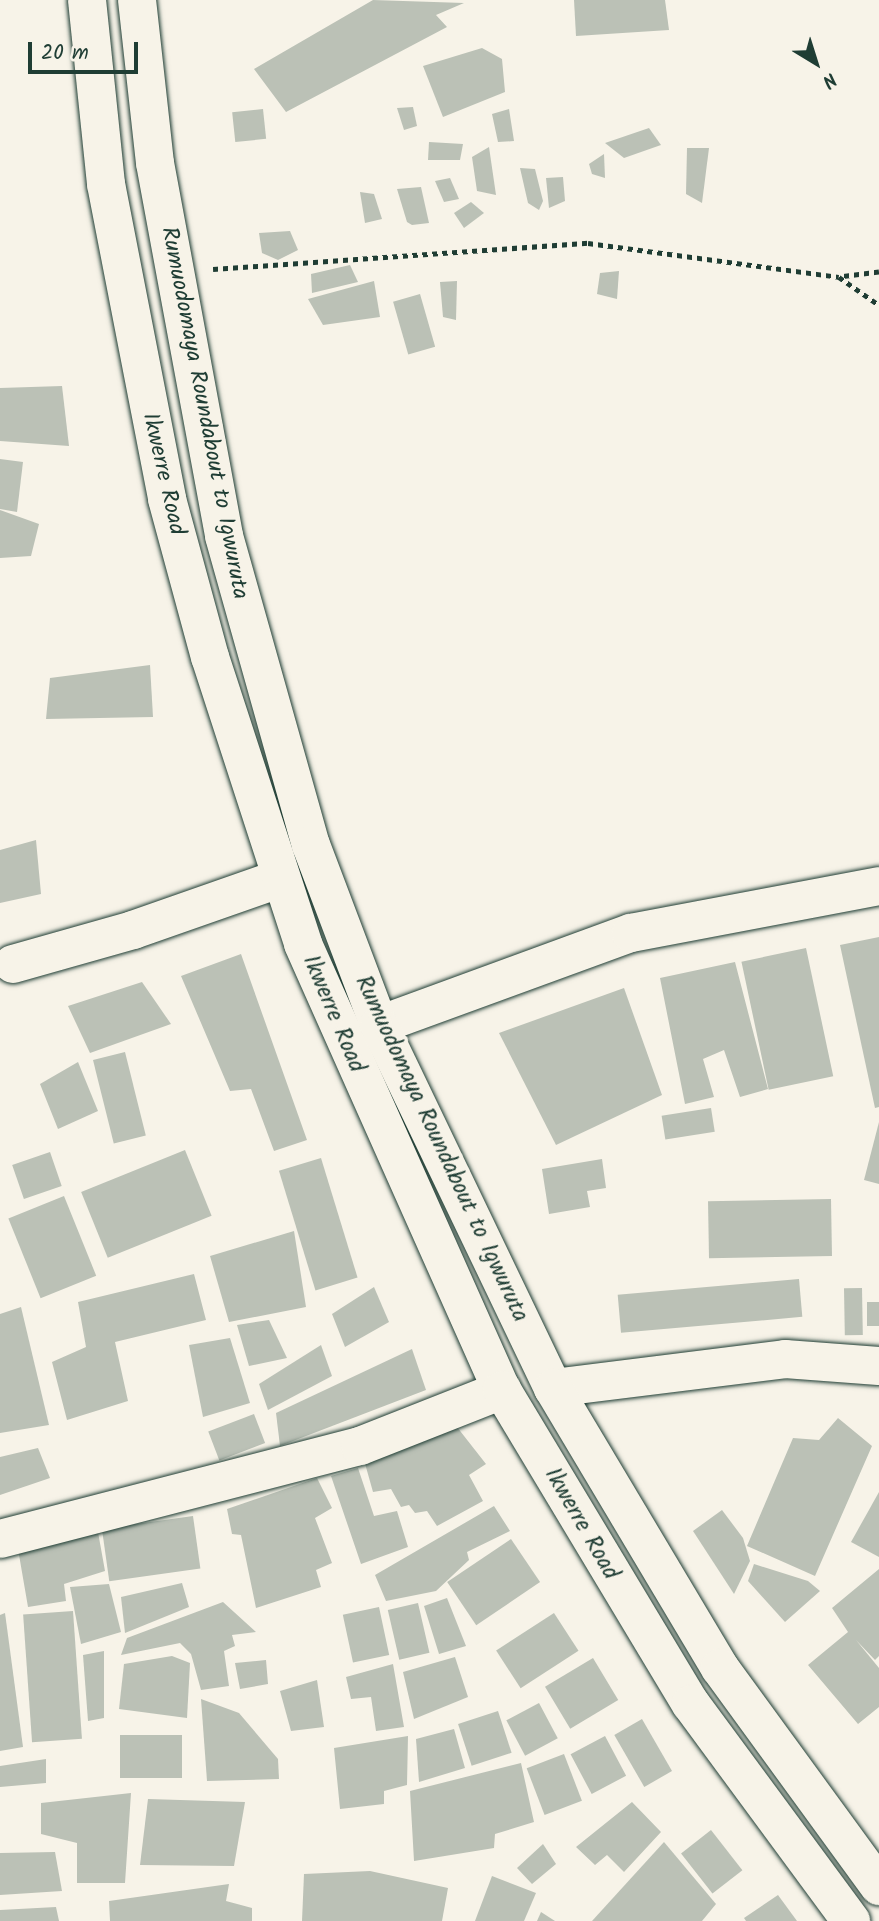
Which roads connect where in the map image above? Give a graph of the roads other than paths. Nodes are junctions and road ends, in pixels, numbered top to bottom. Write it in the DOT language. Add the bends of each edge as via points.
graph roads {
  1 [pos="87,0"];
  2 [pos="137,0"];
  3 [pos="279,879"];
  4 [pos="879,886"];
  5 [pos="13,964"];
  6 [pos="379,1025"];
  7 [pos="879,1366"];
  8 [pos="553,1388"];
  9 [pos="502,1390"];
  10 [pos="0,1539"];
  11 [pos="879,1886"];
  12 [pos="851,1921"];
  1 -- 3 [label="main road, Ikwerre Road" via="106,184 167,499"];
  2 -- 6 [label="main road, Rumuodomaya Roundabout to Igwuruta" via="155,163 224,537 311,845"];
  3 -- 5 [label="main road" via="132,930"];
  3 -- 9 [label="main road, Ikwerre Road" via="371,1105"];
  4 -- 6 [label="main road" via="631,933"];
  6 -- 8 [label="main road, Rumuodomaya Roundabout to Igwuruta"];
  7 -- 8 [label="main road" via="785,1359"];
  8 -- 11 [label="main road, Rumuodomaya Roundabout to Igwuruta" via="720,1668"];
  9 -- 10 [label="main road" via="360,1446"];
  9 -- 12 [label="main road, Ikwerre Road" via="691,1704"];
}
